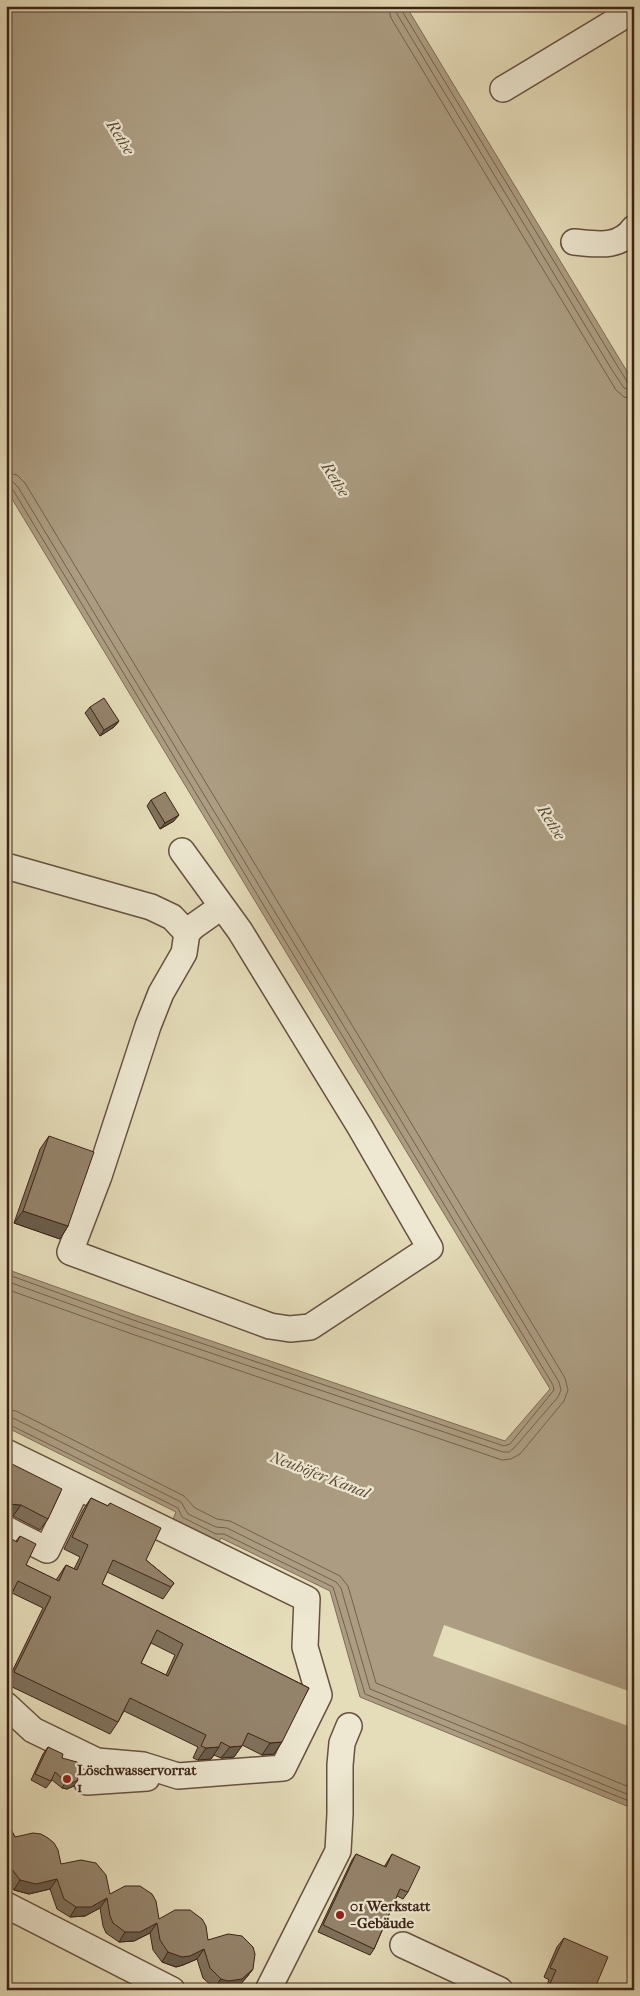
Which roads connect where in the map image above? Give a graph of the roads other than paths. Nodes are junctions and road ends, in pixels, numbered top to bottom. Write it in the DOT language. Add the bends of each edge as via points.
graph roads {
  1 [pos="634,10"];
  2 [pos="503,89"];
  3 [pos="634,228"];
  4 [pos="574,242"];
  5 [pos="182,851"];
  6 [pos="6,866"];
  7 [pos="221,907"];
  8 [pos="186,933"];
  9 [pos="6,1452"];
  10 [pos="76,1488"];
  11 [pos="6,1529"];
  12 [pos="6,1705"];
  13 [pos="349,1726"];
  14 [pos="178,1776"];
  15 [pos="87,1782"];
  16 [pos="6,1904"];
  17 [pos="403,1945"];
  18 [pos="172,1990"];
  19 [pos="268,1990"];
  20 [pos="500,1990"];
  1 -- 2 [label="street"];
  3 -- 4 [label="street" via="617,243"];
  5 -- 7 [label="street"];
  6 -- 8 [label="street" via="151,907 172,917"];
  7 -- 8 [label="street"];
  7 -- 8 [label="street" via="256,957 430,1248 310,1327 290,1330 270,1326 70,1252 99,1176 148,1026 184,953"];
  9 -- 10 [label="street"];
  10 -- 11 [label="street" via="47,1550"];
  10 -- 14 [label="street" via="307,1599 305,1646 318,1695 283,1768"];
  12 -- 14 [label="street" via="33,1730 97,1761 143,1765"];
  13 -- 19 [label="street" via="342,1743 338,1851"];
  14 -- 15 [label="street"];
  16 -- 18 [label="street"];
  17 -- 20 [label="street"];
}
